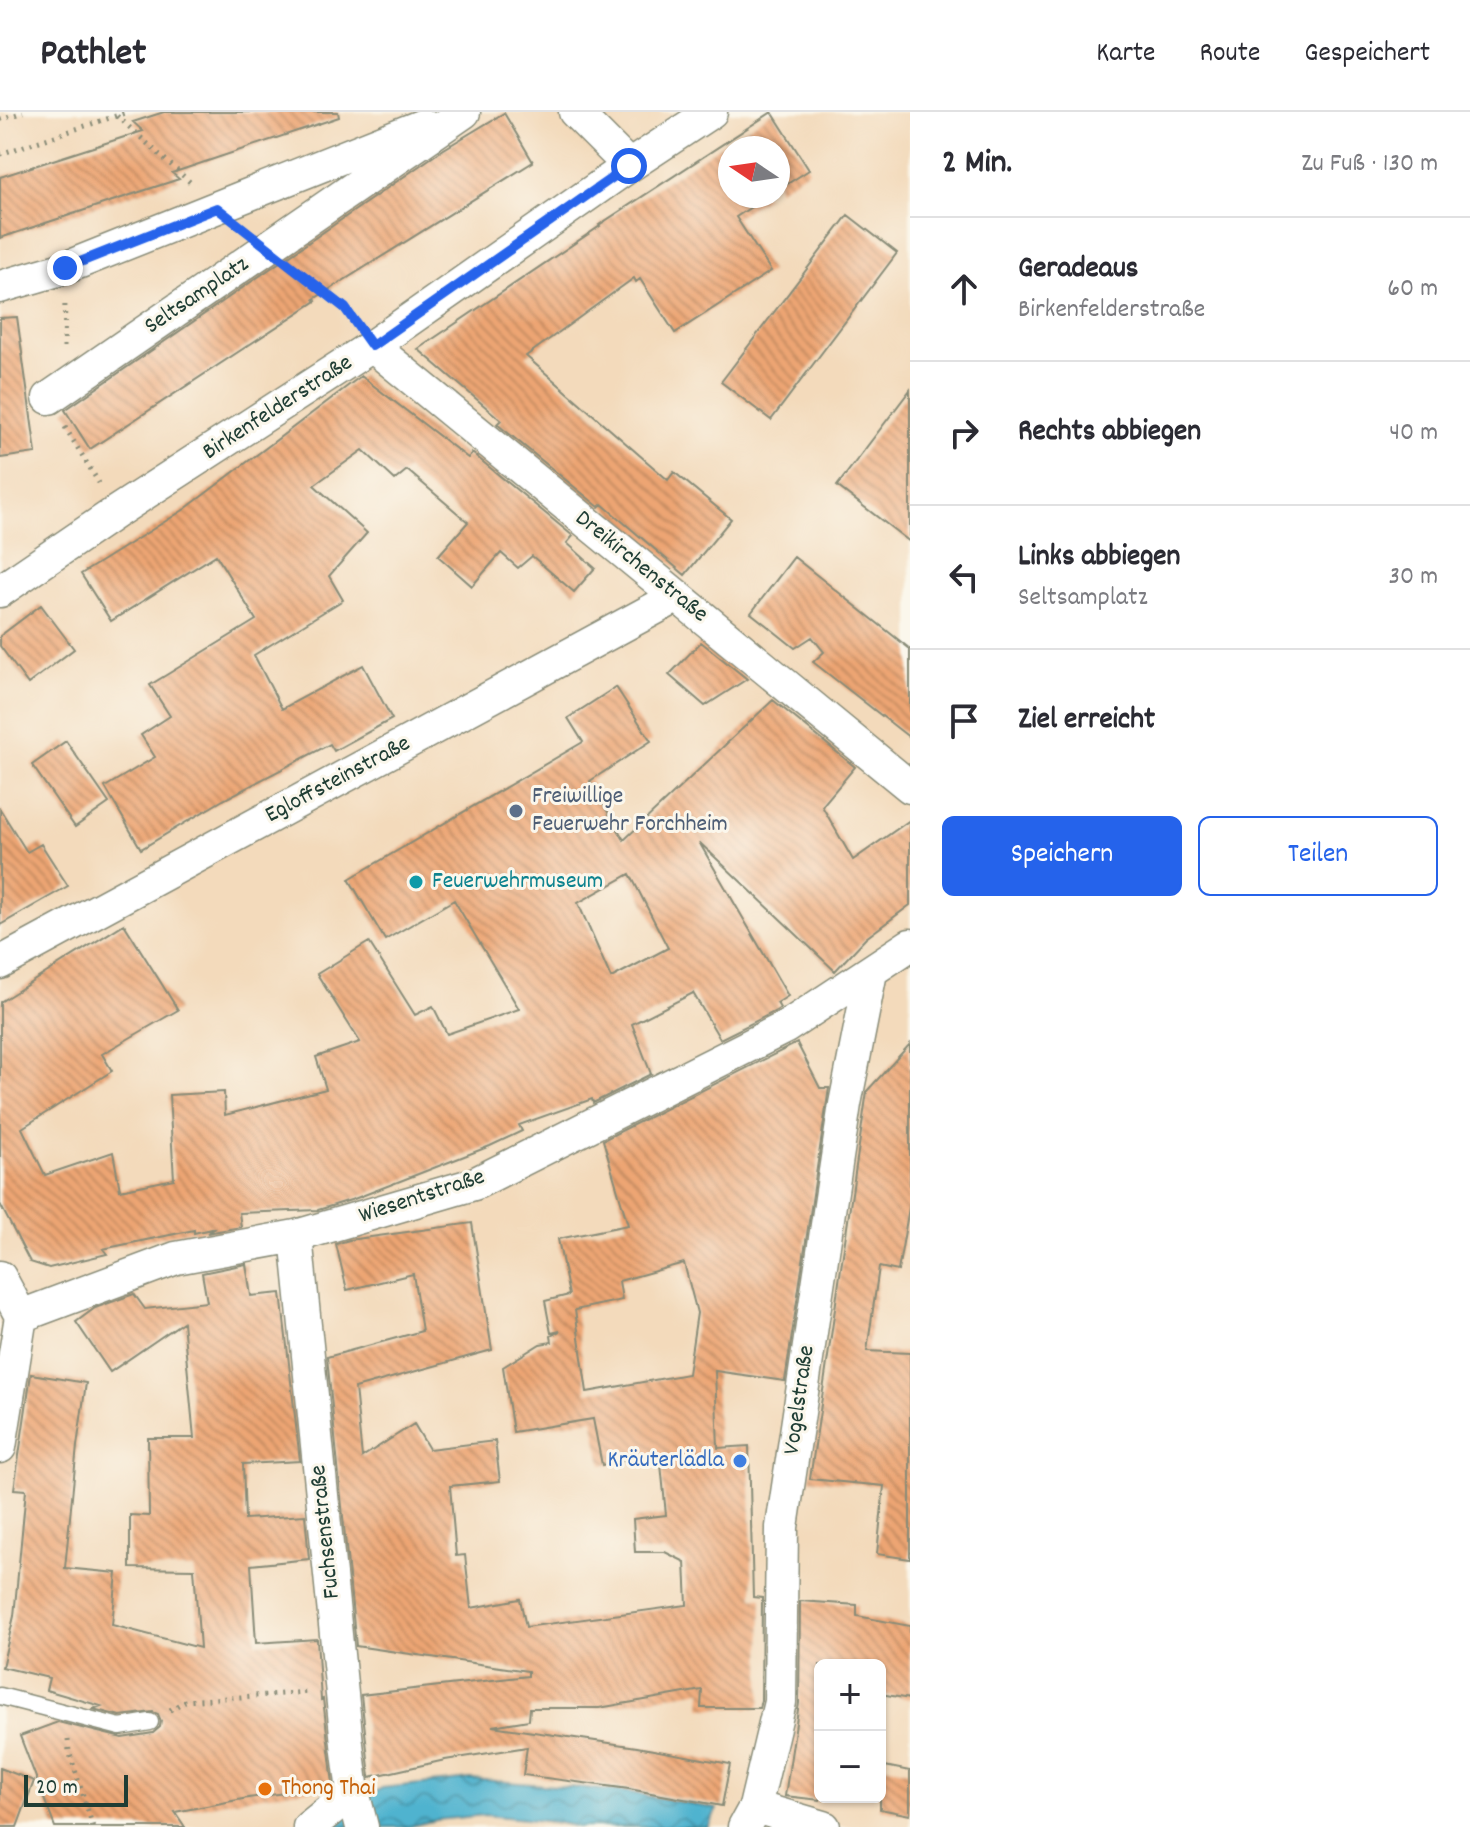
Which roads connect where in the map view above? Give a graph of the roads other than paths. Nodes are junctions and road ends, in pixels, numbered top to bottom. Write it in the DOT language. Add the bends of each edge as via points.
graph roads {
  1 [pos="455,112"];
  2 [pos="464,112"];
  3 [pos="575,112"];
  4 [pos="711,112"];
  5 [pos="629,166"];
  6 [pos="0,287"];
  7 [pos="372,346"];
  8 [pos="56,393"];
  9 [pos="0,591"];
  10 [pos="676,597"];
  11 [pos="910,787"];
  12 [pos="910,945"];
  13 [pos="0,963"];
  14 [pos="871,972"];
  15 [pos="296,1236"];
  16 [pos="0,1277"];
  17 [pos="21,1316"];
  18 [pos="0,1447"];
  19 [pos="0,1696"];
  20 [pos="150,1722"];
  21 [pos="353,1792"];
  22 [pos="749,1817"];
  23 [pos="309,1827"];
  24 [pos="362,1827"];
  25 [pos="824,1827"];
  1 -- 6 [label="street" via="65,268"];
  2 -- 8 [label="street, Seltsamplatz"];
  3 -- 5 [label="street"];
  4 -- 5 [label="street, Birkenfelderstraße"];
  5 -- 7 [label="street, Birkenfelderstraße"];
  7 -- 9 [label="street, Birkenfelderstraße"];
  7 -- 10 [label="street, Dreikirchenstraße"];
  10 -- 11 [label="street, Dreikirchenstraße"];
  10 -- 13 [label="street, Egloffsteinstraße"];
  12 -- 14 [label="street, Wiesentstraße"];
  14 -- 15 [label="street, Wiesentstraße" via="786,1027 474,1184"];
  14 -- 22 [label="street, Vogelstraße" via="836,1159 782,1527 780,1702"];
  15 -- 17 [label="street, Wiesentstraße" via="176,1258"];
  15 -- 21 [label="street, Fuchsenstraße"];
  16 -- 17 [label="street"];
  17 -- 18 [label="street"];
  19 -- 20 [label="lane" via="120,1727"];
  21 -- 23 [label="street"];
  21 -- 24 [label="street, Fuchsenstraße"];
  22 -- 25 [label="street"];
}
